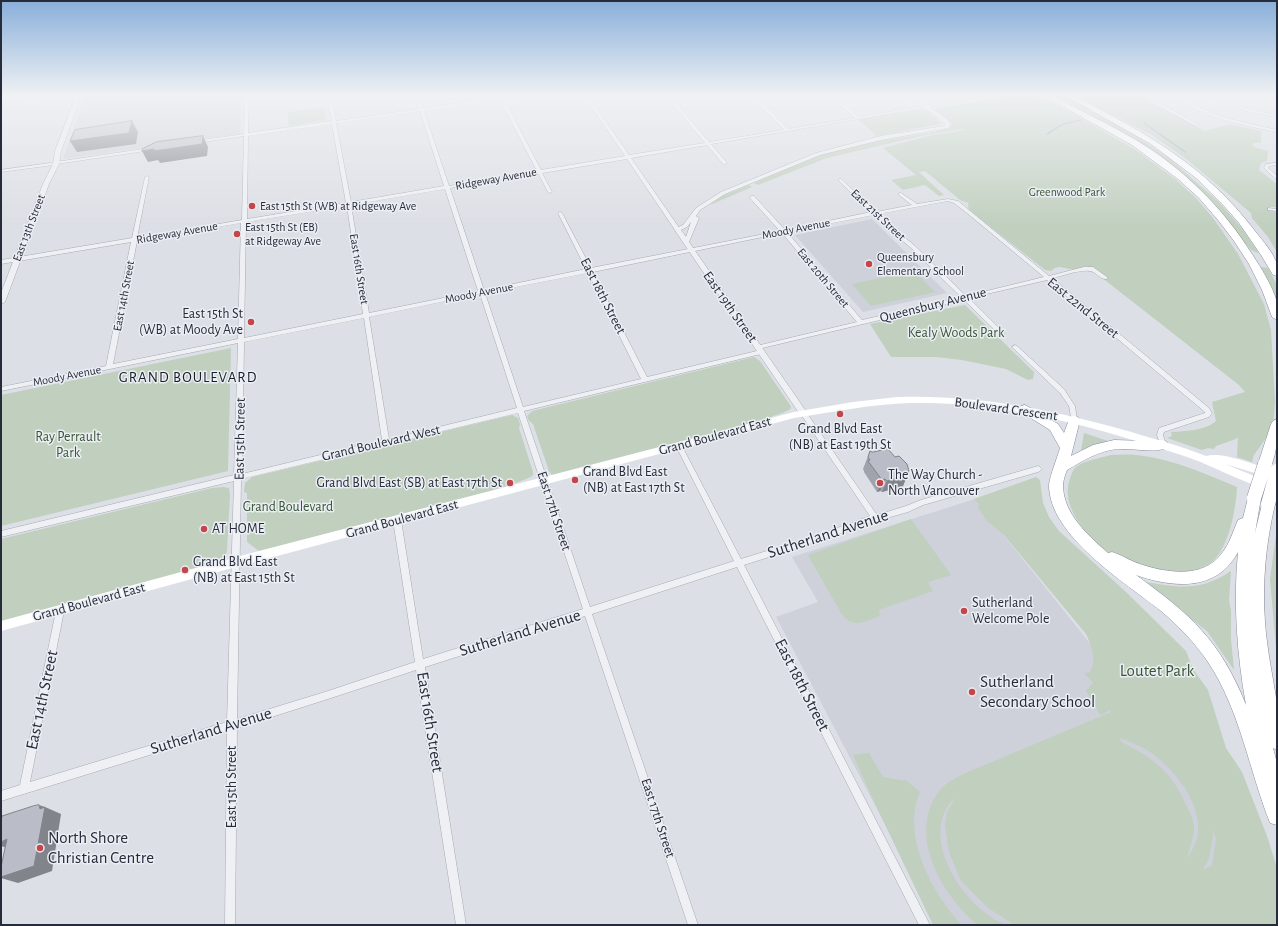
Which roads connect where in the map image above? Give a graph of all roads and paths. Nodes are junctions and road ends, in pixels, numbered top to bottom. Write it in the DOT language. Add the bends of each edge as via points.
graph roads {
  1 [pos="63,139"];
  2 [pos="219,139"];
  3 [pos="247,139"];
  4 [pos="337,139"];
  5 [pos="431,139"];
  6 [pos="523,139"];
  7 [pos="616,139"];
  8 [pos="705,139"];
  9 [pos="731,139"];
  10 [pos="877,139"];
  11 [pos="1128,139"];
  12 [pos="1148,139"];
  13 [pos="193,143"];
  14 [pos="708,143"];
  15 [pos="156,148"];
  16 [pos="627,156"];
  17 [pos="53,163"];
  18 [pos="725,163"];
  19 [pos="1277,164"];
  20 [pos="1,171"];
  21 [pos="539,171"];
  22 [pos="147,177"];
  23 [pos="1277,179"];
  24 [pos="841,180"];
  25 [pos="447,187"];
  26 [pos="550,192"];
  27 [pos="901,194"];
  28 [pos="752,197"];
  29 [pos="956,202"];
  30 [pos="708,203"];
  31 [pos="349,204"];
  32 [pos="915,205"];
  33 [pos="1270,209"];
  34 [pos="1277,210"];
  35 [pos="560,213"];
  36 [pos="874,213"];
  37 [pos="245,221"];
  38 [pos="677,229"];
  39 [pos="783,231"];
  40 [pos="135,240"];
  41 [pos="686,242"];
  42 [pos="691,250"];
  43 [pos="17,260"];
  44 [pos="1,262"];
  45 [pos="590,271"];
  46 [pos="1277,273"];
  47 [pos="1046,277"];
  48 [pos="1105,278"];
  49 [pos="482,292"];
  50 [pos="965,297"];
  51 [pos="1,302"];
  52 [pos="366,316"];
  53 [pos="1277,317"];
  54 [pos="861,323"];
  55 [pos="1002,334"];
  56 [pos="242,340"];
  57 [pos="1015,347"];
  58 [pos="760,350"];
  59 [pos="109,367"];
  60 [pos="645,380"];
  61 [pos="1,389"];
  62 [pos="1025,409"];
  63 [pos="521,410"];
  64 [pos="804,414"];
  65 [pos="1074,420"];
  66 [pos="1277,424"];
  67 [pos="386,441"];
  68 [pos="1162,445"];
  69 [pos="679,446"];
  70 [pos="1066,447"];
  71 [pos="1204,458"];
  72 [pos="1060,468"];
  73 [pos="1038,469"];
  74 [pos="239,476"];
  75 [pos="1271,476"];
  76 [pos="545,481"];
  77 [pos="1277,490"];
  78 [pos="1261,501"];
  79 [pos="875,518"];
  80 [pos="397,520"];
  81 [pos="1,534"];
  82 [pos="1095,549"];
  83 [pos="236,562"];
  84 [pos="739,563"];
  85 [pos="60,611"];
  86 [pos="588,611"];
  87 [pos="1,626"];
  88 [pos="421,664"];
  89 [pos="232,724"];
  90 [pos="1277,741"];
  91 [pos="24,788"];
  92 [pos="1,796"];
  93 [pos="1277,796"];
  94 [pos="1277,816"];
  95 [pos="230,925"];
  96 [pos="461,925"];
  97 [pos="694,925"];
  98 [pos="925,925"];
  1 -- 17 [label="street, East 13th Street" via="59,155"];
  2 -- 13 [label="street"];
  3 -- 37 [label="street, East 15th Street"];
  4 -- 31 [label="street, East 16th Street"];
  5 -- 25 [label="street, East 17th Street"];
  6 -- 21 [label="street"];
  7 -- 16 [label="street, East 19th Street"];
  8 -- 14 [label="street"];
  9 -- 14 [label="street, Ridgeway Avenue"];
  10 -- 30 [label="street" via="818,154 732,189"];
  11 -- 53 [label="highway" via="1161,161 1218,214 1245,249 1266,287"];
  12 -- 46 [label="highway" via="1192,170 1216,192 1239,216 1265,251"];
  14 -- 16 [label="street, Ridgeway Avenue"];
  14 -- 18 [label="street"];
  15 -- 17 [label="street"];
  16 -- 21 [label="street, Ridgeway Avenue"];
  16 -- 38 [label="street, East 19th Street"];
  17 -- 20 [label="street"];
  17 -- 43 [label="street, East 13th Street"];
  19 -- 23 [label="street" via="1266,168"];
  21 -- 25 [label="street, Ridgeway Avenue"];
  21 -- 26 [label="street"];
  22 -- 40 [label="street, East 14th Street"];
  24 -- 36 [label="street, East 21st Street"];
  25 -- 31 [label="street, Ridgeway Avenue"];
  25 -- 49 [label="street, East 17th Street"];
  27 -- 32 [label="street"];
  28 -- 39 [label="street, East 20th Street"];
  29 -- 32 [label="street, Moody Avenue" via="942,200"];
  29 -- 47 [label="street, East 22nd Street"];
  30 -- 38 [label="street" via="696,211 685,226"];
  30 -- 41 [label="street" via="694,221"];
  31 -- 37 [label="street, Ridgeway Avenue"];
  31 -- 52 [label="street, East 16th Street"];
  32 -- 36 [label="street, Moody Avenue"];
  33 -- 34 [label="street"];
  35 -- 45 [label="street, East 18th Street"];
  36 -- 39 [label="street, Moody Avenue"];
  36 -- 50 [label="street, East 21st Street"];
  37 -- 40 [label="street, Ridgeway Avenue"];
  37 -- 56 [label="street, East 15th Street"];
  38 -- 41 [label="street, East 19th Street"];
  39 -- 42 [label="street, Moody Avenue"];
  39 -- 54 [label="street, East 20th Street"];
  40 -- 43 [label="street, Ridgeway Avenue"];
  40 -- 59 [label="street, East 14th Street"];
  41 -- 42 [label="street, East 19th Street"];
  42 -- 45 [label="street, Moody Avenue"];
  42 -- 58 [label="street, East 19th Street"];
  43 -- 44 [label="street, Ridgeway Avenue"];
  43 -- 51 [label="street, East 13th Street"];
  45 -- 49 [label="street, Moody Avenue"];
  45 -- 60 [label="street, East 18th Street"];
  47 -- 48 [label="street, Queensbury Avenue" via="1090,268"];
  47 -- 50 [label="street, Queensbury Avenue"];
  47 -- 68 [label="street, East 22nd Street" via="1207,410 1209,413 1161,430"];
  49 -- 52 [label="street, Moody Avenue"];
  49 -- 63 [label="street, East 17th Street"];
  50 -- 54 [label="street, Queensbury Avenue"];
  50 -- 55 [label="street, East 21st Street"];
  52 -- 56 [label="street, Moody Avenue"];
  52 -- 67 [label="street, East 16th Street"];
  54 -- 58 [label="street, Queensbury Avenue"];
  56 -- 59 [label="street, Moody Avenue"];
  56 -- 74 [label="street, East 15th Street"];
  57 -- 65 [label="street" via="1062,391 1072,406"];
  58 -- 60 [label="street, Grand Boulevard West"];
  58 -- 64 [label="street, East 19th Street"];
  59 -- 61 [label="street, Moody Avenue"];
  60 -- 63 [label="street, Grand Boulevard West"];
  62 -- 64 [label="main road, Boulevard Crescent" via="962,401 911,400 868,403"];
  62 -- 65 [label="main road, Boulevard Crescent"];
  62 -- 70 [label="highway" via="1054,427"];
  63 -- 67 [label="street, Grand Boulevard West"];
  63 -- 76 [label="street, East 17th Street"];
  64 -- 69 [label="main road, Grand Boulevard East"];
  64 -- 79 [label="street, East 19th Street"];
  65 -- 68 [label="main road, Boulevard Crescent"];
  65 -- 70 [label="highway"];
  66 -- 75 [label="highway"];
  67 -- 74 [label="street, Grand Boulevard West"];
  68 -- 71 [label="main road, Boulevard Crescent"];
  68 -- 72 [label="highway" via="1151,448 1121,444 1106,447 1073,459"];
  69 -- 76 [label="main road, Grand Boulevard East"];
  69 -- 84 [label="street, East 18th Street"];
  70 -- 72 [label="highway"];
  71 -- 75 [label="main road, Boulevard Crescent"];
  71 -- 75 [label="main road, Boulevard Crescent" via="1229,472"];
  72 -- 82 [label="highway" via="1056,496 1061,510 1070,524"];
  73 -- 79 [label="street, Sutherland Avenue"];
  74 -- 81 [label="street, Grand Boulevard West"];
  74 -- 83 [label="street, East 15th Street"];
  75 -- 77 [label="main road"];
  75 -- 78 [label="highway, bridge"];
  76 -- 80 [label="main road, Grand Boulevard East"];
  76 -- 86 [label="street, East 17th Street"];
  78 -- 82 [label="highway" via="1229,555 1218,568 1202,575 1181,578 1159,576 1133,568"];
  78 -- 90 [label="highway" via="1257,562 1259,647"];
  78 -- 93 [label="highway" via="1246,534 1242,583 1244,642 1256,716"];
  79 -- 84 [label="street, Sutherland Avenue"];
  80 -- 83 [label="main road, Grand Boulevard East"];
  80 -- 88 [label="street, East 16th Street"];
  82 -- 94 [label="highway" via="1115,568 1181,619 1217,661 1235,696"];
  83 -- 85 [label="main road, Grand Boulevard East"];
  83 -- 89 [label="street, East 15th Street"];
  84 -- 86 [label="street, Sutherland Avenue"];
  84 -- 98 [label="street, East 18th Street"];
  85 -- 87 [label="main road, Grand Boulevard East"];
  85 -- 91 [label="street, East 14th Street"];
  86 -- 88 [label="street, Sutherland Avenue"];
  86 -- 97 [label="street, East 17th Street"];
  88 -- 89 [label="street, Sutherland Avenue"];
  88 -- 96 [label="street, East 16th Street"];
  89 -- 91 [label="street, Sutherland Avenue"];
  89 -- 95 [label="street, East 15th Street"];
  91 -- 92 [label="street, Sutherland Avenue"];
}
